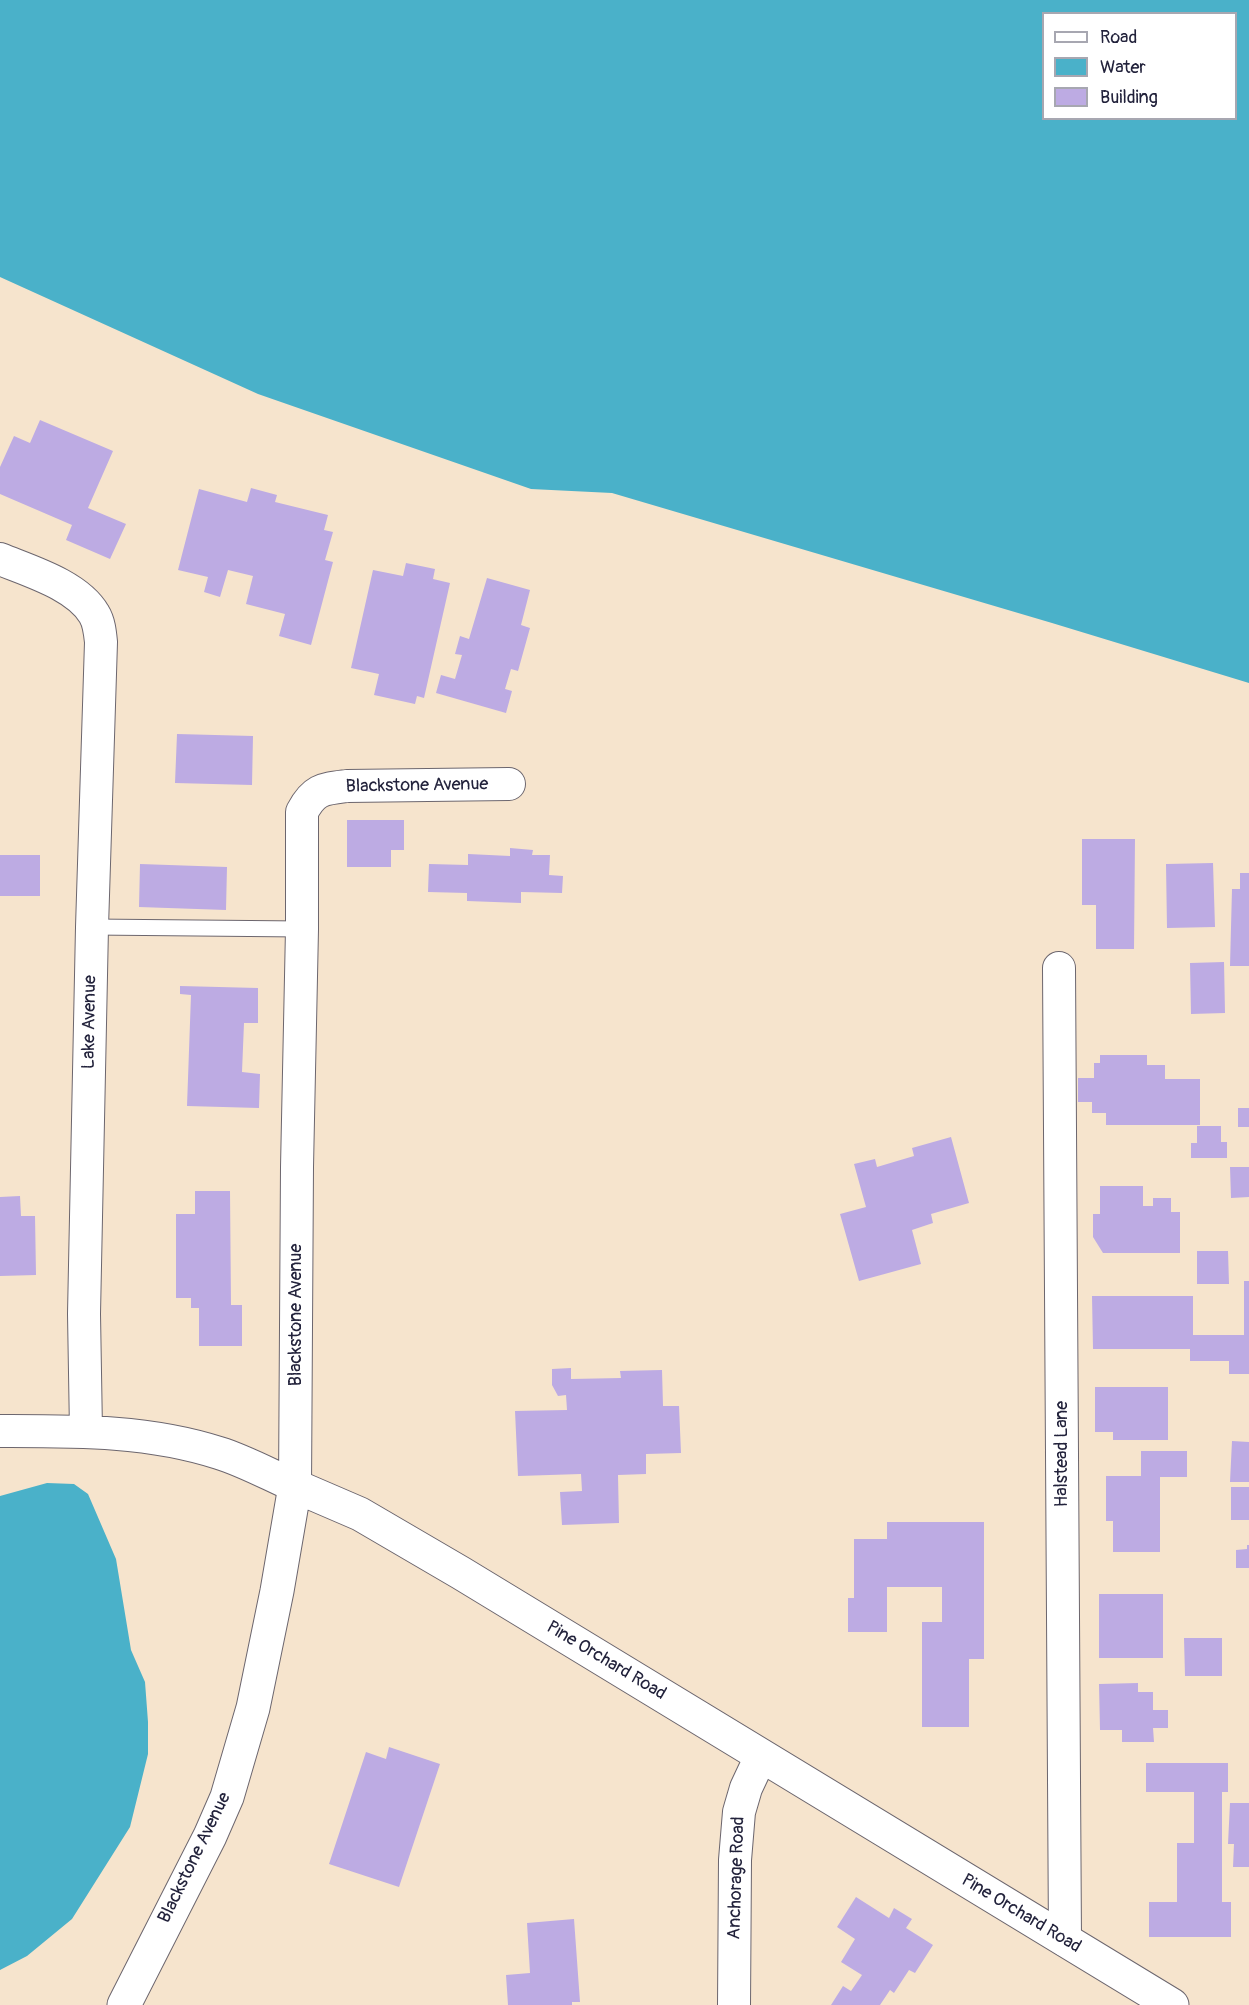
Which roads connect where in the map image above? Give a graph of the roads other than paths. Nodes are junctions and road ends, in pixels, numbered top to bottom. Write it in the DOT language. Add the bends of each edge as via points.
graph roads {
  1 [pos="0,560"];
  2 [pos="509,784"];
  3 [pos="92,927"];
  4 [pos="302,929"];
  5 [pos="1059,968"];
  6 [pos="0,1431"];
  7 [pos="86,1431"];
  8 [pos="295,1486"];
  9 [pos="761,1756"];
  10 [pos="1065,1940"];
  11 [pos="124,2005"];
  12 [pos="734,2005"];
  13 [pos="1172,2005"];
  1 -- 3 [label="street, Lake Avenue" via="72,592 94,614 98,626 101,642"];
  2 -- 4 [label="street, Blackstone Avenue" via="347,786 325,788 310,798 302,812"];
  3 -- 4 [label="lane"];
  3 -- 7 [label="street, Lake Avenue" via="84,1314"];
  4 -- 8 [label="street, Blackstone Avenue"];
  5 -- 10 [label="street, Halstead Lane"];
  6 -- 7 [label="street, Pine Orchard Road"];
  7 -- 8 [label="street, Pine Orchard Road" via="130,1435 219,1453"];
  8 -- 9 [label="main road, Pine Orchard Road" via="370,1520 462,1573"];
  8 -- 11 [label="main road, Blackstone Avenue" via="275,1602 241,1752 210,1836"];
  9 -- 10 [label="main road, Pine Orchard Road"];
  9 -- 12 [label="street, Anchorage Road" via="739,1812"];
  10 -- 13 [label="main road, Pine Orchard Road"];
}
